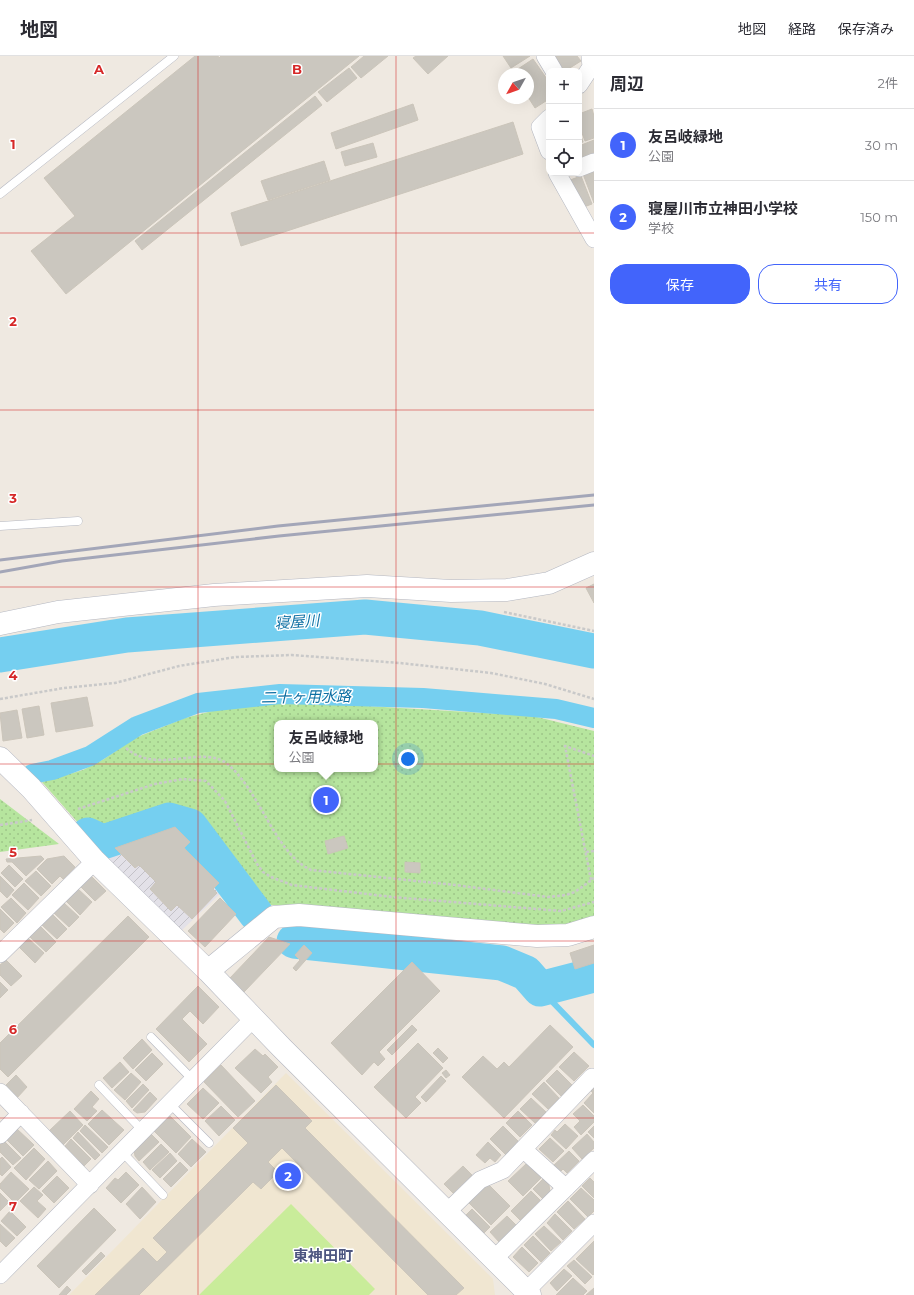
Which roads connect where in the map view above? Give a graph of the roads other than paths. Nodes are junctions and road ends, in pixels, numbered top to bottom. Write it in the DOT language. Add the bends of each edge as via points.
graph roads {
  1 [pos="174,56"];
  2 [pos="545,56"];
  3 [pos="590,56"];
  4 [pos="552,68"];
  5 [pos="582,80"];
  6 [pos="546,121"];
  7 [pos="546,143"];
  8 [pos="594,162"];
  9 [pos="582,167"];
  10 [pos="562,176"];
  11 [pos="0,194"];
  12 [pos="594,239"];
  13 [pos="78,522"];
  14 [pos="0,526"];
  15 [pos="594,563"];
  16 [pos="0,624"];
  17 [pos="5,762"];
  18 [pos="95,861"];
  19 [pos="594,926"];
  20 [pos="2,949"];
  21 [pos="208,971"];
  22 [pos="254,1018"];
  23 [pos="151,1037"];
  24 [pos="592,1077"];
  25 [pos="193,1080"];
  26 [pos="99,1085"];
  27 [pos="0,1092"];
  28 [pos="170,1104"];
  29 [pos="21,1112"];
  30 [pos="143,1131"];
  31 [pos="0,1135"];
  32 [pos="210,1143"];
  33 [pos="523,1149"];
  34 [pos="122,1152"];
  35 [pos="594,1160"];
  36 [pos="90,1185"];
  37 [pos="566,1188"];
  38 [pos="163,1195"];
  39 [pos="447,1212"];
  40 [pos="594,1223"];
  41 [pos="494,1259"];
  42 [pos="0,1274"];
  43 [pos="523,1292"];
  1 -- 11 [label="lane"];
  2 -- 4 [label="street"];
  3 -- 5 [label="street" via="591,67"];
  6 -- 7 [label="street" via="540,127"];
  8 -- 9 [label="street"];
  10 -- 12 [label="street"];
  13 -- 14 [label="lane"];
  15 -- 16 [label="street" via="549,583 507,590 451,591 367,586 214,595 58,612"];
  17 -- 18 [label="street"];
  18 -- 20 [label="street"];
  18 -- 21 [label="street"];
  19 -- 21 [label="street" via="568,935 537,936 299,915 274,917"];
  21 -- 22 [label="street"];
  22 -- 25 [label="street"];
  22 -- 39 [label="street"];
  23 -- 25 [label="lane"];
  24 -- 33 [label="street"];
  25 -- 28 [label="street"];
  26 -- 30 [label="lane"];
  27 -- 29 [label="street"];
  28 -- 30 [label="street"];
  28 -- 32 [label="lane"];
  29 -- 31 [label="street"];
  29 -- 36 [label="street"];
  30 -- 34 [label="street"];
  33 -- 37 [label="street"];
  33 -- 39 [label="street" via="503,1170 480,1180"];
  34 -- 36 [label="street"];
  34 -- 38 [label="lane"];
  35 -- 37 [label="street"];
  36 -- 42 [label="street"];
  37 -- 41 [label="street"];
  39 -- 41 [label="street"];
  40 -- 43 [label="street"];
  41 -- 43 [label="street"];
}
